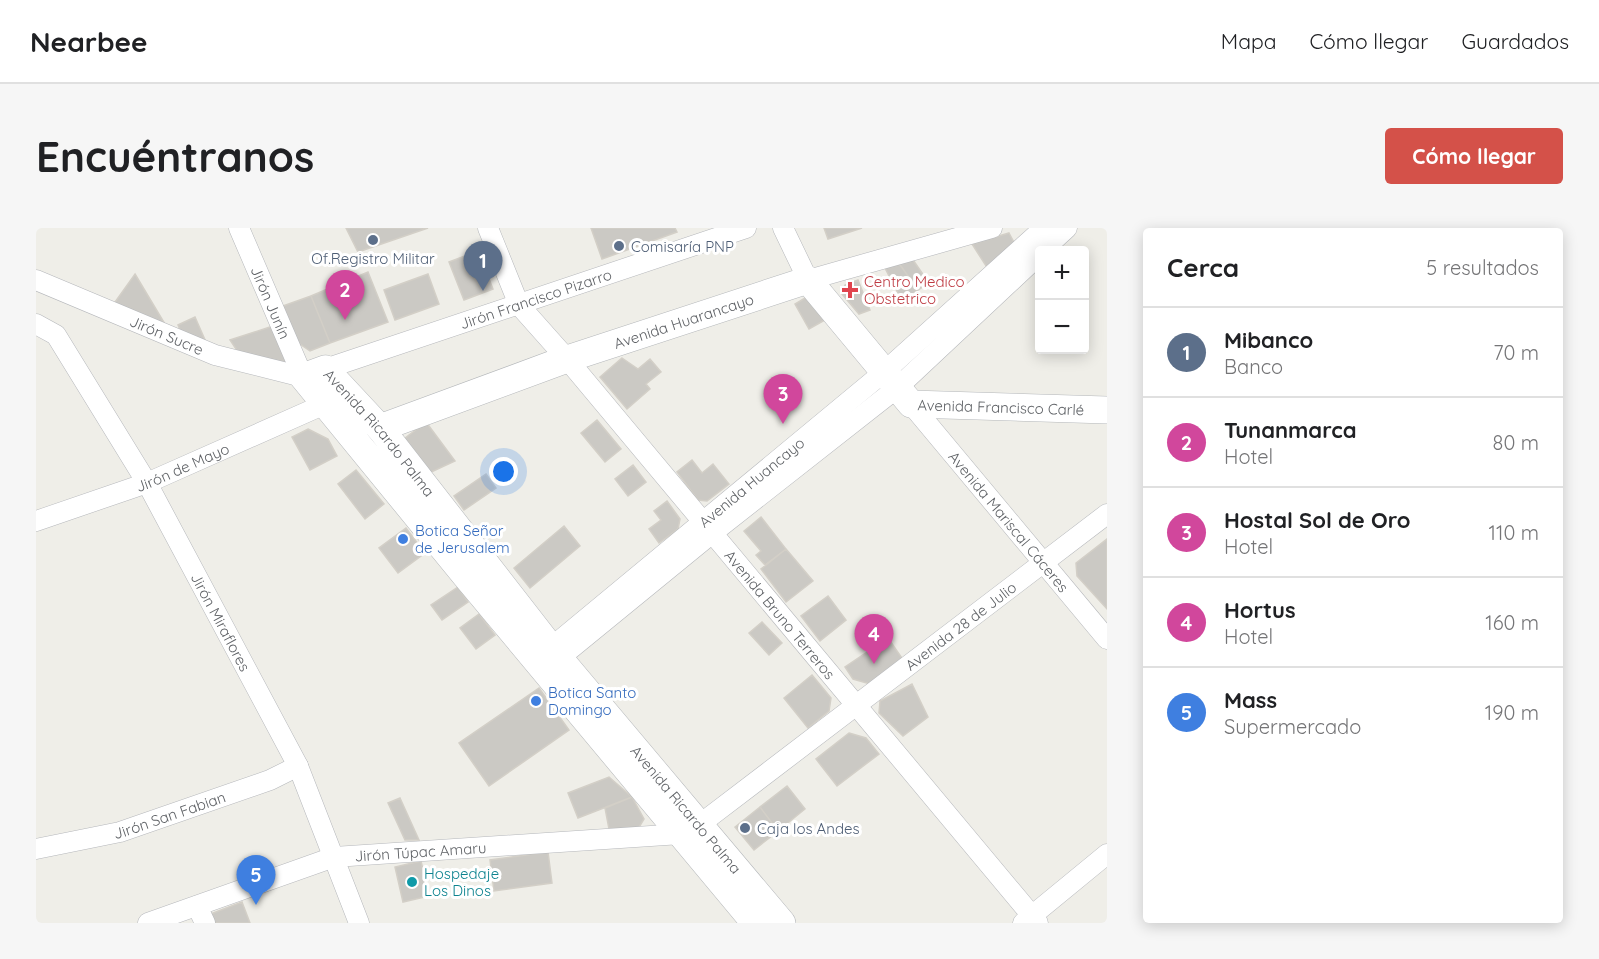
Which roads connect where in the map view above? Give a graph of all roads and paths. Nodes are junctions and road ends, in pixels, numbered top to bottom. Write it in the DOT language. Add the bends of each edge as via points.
graph roads {
  1 [pos="239,228"];
  2 [pos="488,228"];
  3 [pos="746,228"];
  4 [pos="783,228"];
  5 [pos="992,228"];
  6 [pos="1044,228"];
  7 [pos="1067,228"];
  8 [pos="1048,246"];
  9 [pos="1035,258"];
  10 [pos="36,280"];
  11 [pos="808,280"];
  12 [pos="519,305"];
  13 [pos="36,324"];
  14 [pos="567,359"];
  15 [pos="314,373"];
  16 [pos="897,388"];
  17 [pos="325,405"];
  18 [pos="1107,410"];
  19 [pos="380,428"];
  20 [pos="147,483"];
  21 [pos="1107,514"];
  22 [pos="36,521"];
  23 [pos="706,528"];
  24 [pos="1042,564"];
  25 [pos="1107,639"];
  26 [pos="548,659"];
  27 [pos="855,706"];
  28 [pos="298,766"];
  29 [pos="690,830"];
  30 [pos="36,849"];
  31 [pos="1107,854"];
  32 [pos="334,857"];
  33 [pos="201,914"];
  34 [pos="1031,921"];
  35 [pos="148,923"];
  36 [pos="359,923"];
  37 [pos="755,923"];
  38 [pos="782,923"];
  1 -- 15 [label="street, Jirón Junín"];
  2 -- 12 [label="street, Avenida Bruno Terreros"];
  3 -- 12 [label="street, Jirón Francisco Pizarro"];
  4 -- 11 [label="street"];
  5 -- 11 [label="street, Avenida Huarancayo"];
  6 -- 16 [label="street, Avenida Huancayo"];
  7 -- 8 [label="street, Avenida Huancayo"];
  9 -- 16 [label="street, Avenida Huancayo"];
  10 -- 15 [label="street, Jirón Sucre" via="215,355"];
  11 -- 14 [label="main road, Avenida Huarancayo"];
  11 -- 16 [label="main road"];
  12 -- 14 [label="street, Avenida Bruno Terreros"];
  12 -- 15 [label="street, Jirón Francisco Pizarro"];
  13 -- 20 [label="street, Jirón Miraflores" via="56,335"];
  14 -- 19 [label="main road, Avenida Huarancayo"];
  14 -- 23 [label="street, Avenida Bruno Terreros"];
  15 -- 17 [label="main road, Avenida Ricardo Palma"];
  15 -- 19 [label="main road, Avenida Ricardo Palma"];
  16 -- 18 [label="main road, Avenida Francisco Carlé"];
  16 -- 23 [label="street, Avenida Huancayo"];
  16 -- 24 [label="street, Avenida Mariscal Cáceres"];
  17 -- 20 [label="street, Jirón de Mayo"];
  17 -- 26 [label="main road, Avenida Ricardo Palma"];
  19 -- 26 [label="main road, Avenida Ricardo Palma"];
  20 -- 22 [label="street, Jirón de Mayo"];
  20 -- 28 [label="street, Jirón Miraflores"];
  21 -- 24 [label="street, Avenida 28 de Julio"];
  23 -- 26 [label="street, Avenida Huancayo"];
  23 -- 27 [label="street, Avenida Bruno Terreros"];
  24 -- 25 [label="street, Avenida Mariscal Cáceres"];
  24 -- 27 [label="street, Avenida 28 de Julio"];
  26 -- 29 [label="main road, Avenida Ricardo Palma"];
  27 -- 29 [label="street, Avenida 28 de Julio"];
  27 -- 34 [label="street, Avenida Bruno Terreros"];
  28 -- 30 [label="street, Jirón San Fabian" via="270,780 120,832"];
  28 -- 32 [label="street, Jirón Miraflores"];
  29 -- 32 [label="street, Jirón Túpac Amaru"];
  29 -- 37 [label="main road, Avenida Ricardo Palma"];
  29 -- 38 [label="main road, Avenida Ricardo Palma"];
  31 -- 34 [label="street"];
  32 -- 33 [label="street, Jirón Túpac Amaru"];
  32 -- 36 [label="street, Jirón Miraflores"];
  33 -- 35 [label="street, Jirón Túpac Amaru"];
}
